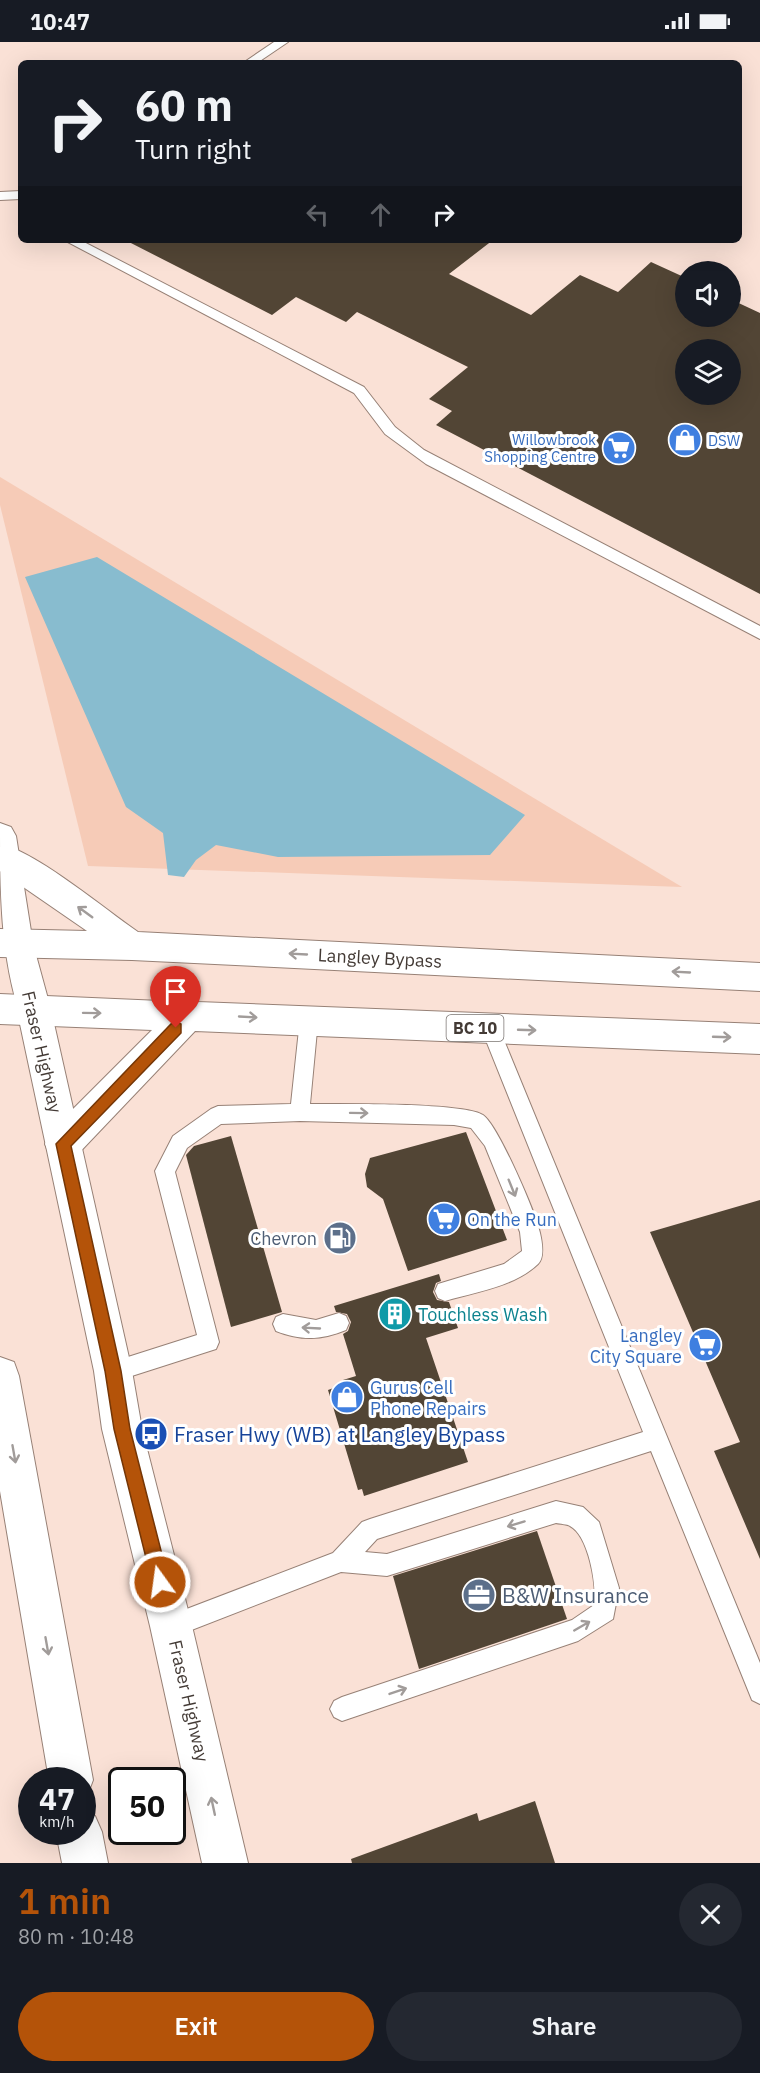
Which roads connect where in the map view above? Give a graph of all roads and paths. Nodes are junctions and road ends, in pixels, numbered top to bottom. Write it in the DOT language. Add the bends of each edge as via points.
graph roads {
  1 [pos="282,42"];
  2 [pos="254,60"];
  3 [pos="18,195"];
  4 [pos="0,196"];
  5 [pos="76,243"];
  6 [pos="760,633"];
  7 [pos="2,847"];
  8 [pos="9,943"];
  9 [pos="132,946"];
  10 [pos="760,976"];
  11 [pos="0,1009"];
  12 [pos="34,1010"];
  13 [pos="189,1014"];
  14 [pos="309,1020"];
  15 [pos="490,1028"];
  16 [pos="760,1039"];
  17 [pos="300,1112"];
  18 [pos="63,1144"];
  19 [pos="445,1291"];
  20 [pos="339,1323"];
  21 [pos="283,1324"];
  22 [pos="113,1371"];
  23 [pos="0,1376"];
  24 [pos="657,1438"];
  25 [pos="341,1561"];
  26 [pos="171,1626"];
  27 [pos="760,1692"];
  28 [pos="342,1709"];
  29 [pos="68,1767"];
  30 [pos="82,1845"];
  31 [pos="85,1863"];
  32 [pos="225,1863"];
  1 -- 2 [label="lane"];
  3 -- 4 [label="lane"];
  5 -- 6 [label="lane" via="359,390 392,433 423,457"];
  7 -- 8 [label="main road, Fraser Highway"];
  9 -- 7 [label="main road, one-way"];
  8 -- 9 [label="main road, Langley Bypass"];
  8 -- 12 [label="main road, Fraser Highway"];
  10 -- 9 [label="main road, Langley Bypass, one-way"];
  11 -- 12 [label="main road, BC 10"];
  12 -- 13 [label="main road, BC 10, one-way"];
  12 -- 18 [label="main road, Fraser Highway"];
  13 -- 14 [label="main road, BC 10, one-way"];
  13 -- 18 [label="main road"];
  14 -- 15 [label="main road, BC 10"];
  14 -- 17 [label="lane"];
  15 -- 16 [label="main road, BC 10, one-way"];
  15 -- 24 [label="lane"];
  17 -- 19 [label="lane, one-way" via="454,1116 477,1121 501,1160 530,1232 532,1256 509,1272"];
  17 -- 22 [label="lane" via="218,1115 180,1142 165,1172 209,1342"];
  18 -- 22 [label="main road, Fraser Highway"];
  20 -- 21 [label="lane, one-way" via="316,1330"];
  22 -- 26 [label="main road, Fraser Highway" via="122,1429"];
  23 -- 29 [label="main road, one-way"];
  24 -- 25 [label="lane" via="370,1530"];
  24 -- 27 [label="lane"];
  25 -- 26 [label="lane"];
  28 -- 25 [label="lane, one-way" via="578,1629 606,1611 609,1588 591,1530 575,1515 556,1512 387,1564"];
  32 -- 26 [label="main road, Fraser Highway, one-way"];
  30 -- 31 [label="main road"];
}
